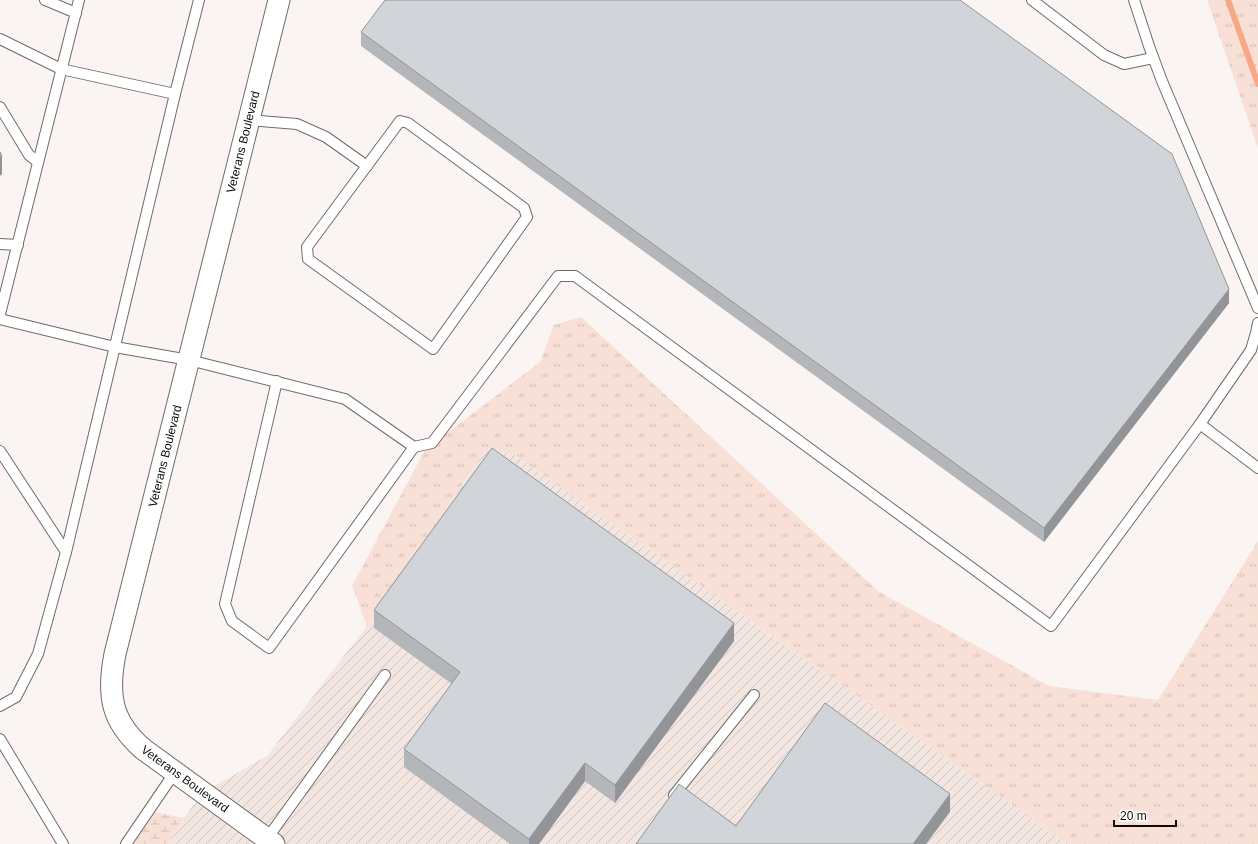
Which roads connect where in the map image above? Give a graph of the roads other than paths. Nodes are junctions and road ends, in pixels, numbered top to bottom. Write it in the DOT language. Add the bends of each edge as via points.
graph roads {
  1 [pos="45,0"];
  2 [pos="79,0"];
  3 [pos="199,0"];
  4 [pos="279,0"];
  5 [pos="1032,0"];
  6 [pos="1134,0"];
  7 [pos="76,13"];
  8 [pos="0,39"];
  9 [pos="1153,58"];
  10 [pos="61,69"];
  11 [pos="175,94"];
  12 [pos="0,107"];
  13 [pos="249,120"];
  14 [pos="38,162"];
  15 [pos="367,166"];
  16 [pos="0,244"];
  17 [pos="18,244"];
  18 [pos="1258,308"];
  19 [pos="0,314"];
  20 [pos="0,319"];
  21 [pos="1258,323"];
  22 [pos="115,347"];
  23 [pos="189,360"];
  24 [pos="277,381"];
  25 [pos="1200,424"];
  26 [pos="414,447"];
  27 [pos="0,451"];
  28 [pos="1258,468"];
  29 [pos="66,552"];
  30 [pos="385,675"];
  31 [pos="754,695"];
  32 [pos="0,706"];
  33 [pos="0,739"];
  34 [pos="175,772"];
  35 [pos="670,800"];
  36 [pos="268,842"];
  37 [pos="63,844"];
  38 [pos="126,844"];
  1 -- 7 [label="lane"];
  2 -- 7 [label="lane"];
  3 -- 11 [label="lane"];
  4 -- 13 [label="street, Veterans Boulevard"];
  5 -- 9 [label="lane" via="1104,55 1124,64"];
  6 -- 9 [label="lane"];
  7 -- 10 [label="lane"];
  8 -- 10 [label="lane"];
  9 -- 18 [label="lane"];
  10 -- 11 [label="lane"];
  10 -- 14 [label="lane"];
  11 -- 22 [label="lane"];
  12 -- 14 [label="lane" via="29,155"];
  13 -- 15 [label="lane" via="297,124 326,137"];
  13 -- 23 [label="street, Veterans Boulevard"];
  14 -- 17 [label="lane"];
  15 -- 15 [label="lane" via="400,121 408,123 524,208 527,217 433,349 308,259 307,247"];
  16 -- 17 [label="lane"];
  17 -- 19 [label="lane"];
  20 -- 22 [label="lane"];
  21 -- 25 [label="lane" via="1251,350"];
  22 -- 23 [label="lane"];
  22 -- 29 [label="lane"];
  23 -- 24 [label="lane"];
  23 -- 34 [label="street, Veterans Boulevard" via="115,654 111,683 112,698 124,729 143,749"];
  24 -- 26 [label="lane" via="345,399"];
  24 -- 26 [label="lane" via="225,604 232,622 269,648"];
  25 -- 26 [label="lane" via="1051,626 575,276 558,276 432,443"];
  25 -- 28 [label="lane"];
  27 -- 29 [label="lane"];
  29 -- 32 [label="lane" via="38,654 16,697"];
  30 -- 36 [label="lane"];
  31 -- 35 [label="lane"];
  33 -- 37 [label="lane"];
  34 -- 36 [label="street, Veterans Boulevard"];
  34 -- 38 [label="lane"];
}
